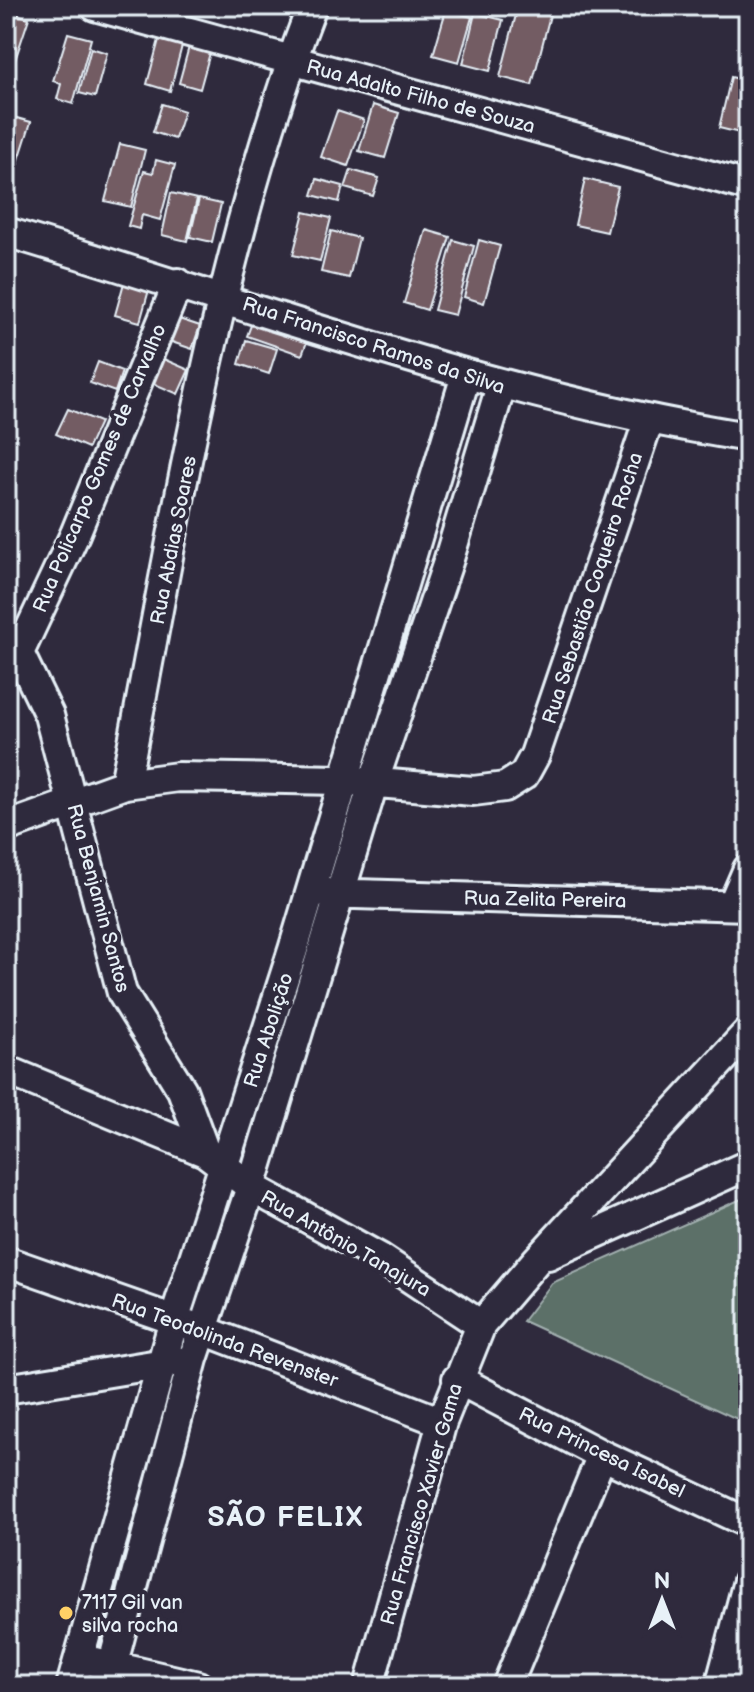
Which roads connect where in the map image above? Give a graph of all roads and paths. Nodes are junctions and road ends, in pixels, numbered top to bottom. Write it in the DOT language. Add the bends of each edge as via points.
graph roads {
  1 [pos="95,6"];
  2 [pos="312,6"];
  3 [pos="291,60"];
  4 [pos="748,186"];
  5 [pos="6,232"];
  6 [pos="178,283"];
  7 [pos="223,297"];
  8 [pos="466,375"];
  9 [pos="501,386"];
  10 [pos="648,422"];
  11 [pos="748,437"];
  12 [pos="12,646"];
  13 [pos="342,780"];
  14 [pos="125,784"];
  15 [pos="373,784"];
  16 [pos="74,805"];
  17 [pos="6,827"];
  18 [pos="748,869"];
  19 [pos="310,892"];
  20 [pos="342,895"];
  21 [pos="740,905"];
  22 [pos="748,1032"];
  23 [pos="6,1070"];
  24 [pos="215,1159"];
  25 [pos="748,1165"];
  26 [pos="251,1187"];
  27 [pos="6,1261"];
  28 [pos="536,1261"];
  29 [pos="174,1320"];
  30 [pos="481,1325"];
  31 [pos="203,1330"];
  32 [pos="193,1359"];
  33 [pos="162,1362"];
  34 [pos="457,1379"];
  35 [pos="6,1389"];
  36 [pos="442,1422"];
  37 [pos="602,1455"];
  38 [pos="748,1523"];
  39 [pos="748,1581"];
  40 [pos="78,1659"];
  41 [pos="110,1676"];
  42 [pos="71,1686"];
  43 [pos="198,1686"];
  44 [pos="369,1686"];
  45 [pos="507,1686"];
  46 [pos="720,1686"];
  1 -- 3 [label="street, Rua Adalto Filho de Souza"];
  2 -- 3 [label="street, Rua Abdias Soares"];
  3 -- 4 [label="street, Rua Adalto Filho de Souza"];
  3 -- 7 [label="street, Rua Abdias Soares"];
  5 -- 6 [label="street, Rua Francisco Ramos da Silva"];
  6 -- 7 [label="street, Rua Francisco Ramos da Silva"];
  6 -- 12 [label="street, Rua Policarpo Gomes de Carvalho" via="75,534"];
  7 -- 8 [label="street, Rua Francisco Ramos da Silva"];
  7 -- 14 [label="street, Rua Abdias Soares"];
  8 -- 9 [label="street, Rua Francisco Ramos da Silva"];
  8 -- 13 [label="street, Rua Abolição"];
  9 -- 10 [label="street, Rua Francisco Ramos da Silva"];
  9 -- 15 [label="street, Rua Abolição"];
  10 -- 11 [label="street, Rua Francisco Ramos da Silva"];
  10 -- 15 [label="street, Rua Sebastião Coqueiro Rocha" via="524,775 505,787 473,791"];
  12 -- 16 [label="street, Rua Benjamin Santos" via="49,715"];
  13 -- 14 [label="street" via="178,777"];
  13 -- 15 [label="street"];
  13 -- 19 [label="street, Rua Abolição"];
  14 -- 16 [label="street"];
  15 -- 20 [label="street, Rua Abolição"];
  16 -- 17 [label="street"];
  16 -- 24 [label="street, Rua Benjamin Santos" via="122,993 182,1090"];
  18 -- 21 [label="street"];
  19 -- 20 [label="street, Rua Zelita Pereira"];
  19 -- 24 [label="street, Rua Abolição"];
  20 -- 21 [label="street, Rua Zelita Pereira"];
  20 -- 26 [label="street, Rua Abolição"];
  22 -- 28 [label="street, Rua Francisco Xavier Gama"];
  23 -- 24 [label="street"];
  24 -- 26 [label="street, Rua Antônio Tanajura"];
  24 -- 29 [label="street, Rua Abolição"];
  25 -- 28 [label="street"];
  26 -- 30 [label="street, Rua Antônio Tanajura" via="380,1258"];
  26 -- 31 [label="street, Rua Abolição"];
  27 -- 29 [label="street, Rua Teodolinda Revenster"];
  28 -- 30 [label="street, Rua Francisco Xavier Gama"];
  29 -- 31 [label="street, Rua Teodolinda Revenster"];
  29 -- 33 [label="street, Rua Abolição"];
  30 -- 34 [label="street, Rua Francisco Xavier Gama"];
  31 -- 32 [label="street, Rua Abolição"];
  31 -- 36 [label="street, Rua Teodolinda Revenster"];
  32 -- 33 [label="street"];
  32 -- 41 [label="street, Rua Abolição"];
  33 -- 35 [label="street"];
  33 -- 40 [label="street, Rua Abolição"];
  34 -- 36 [label="street, Rua Francisco Xavier Gama"];
  34 -- 37 [label="street, Rua Princesa Isabel"];
  36 -- 44 [label="street, Rua Francisco Xavier Gama"];
  37 -- 38 [label="street, Rua Princesa Isabel"];
  37 -- 45 [label="street"];
  39 -- 46 [label="street"];
  40 -- 41 [label="street"];
  40 -- 42 [label="street, Rua Abolição"];
  41 -- 43 [label="street"];
}
